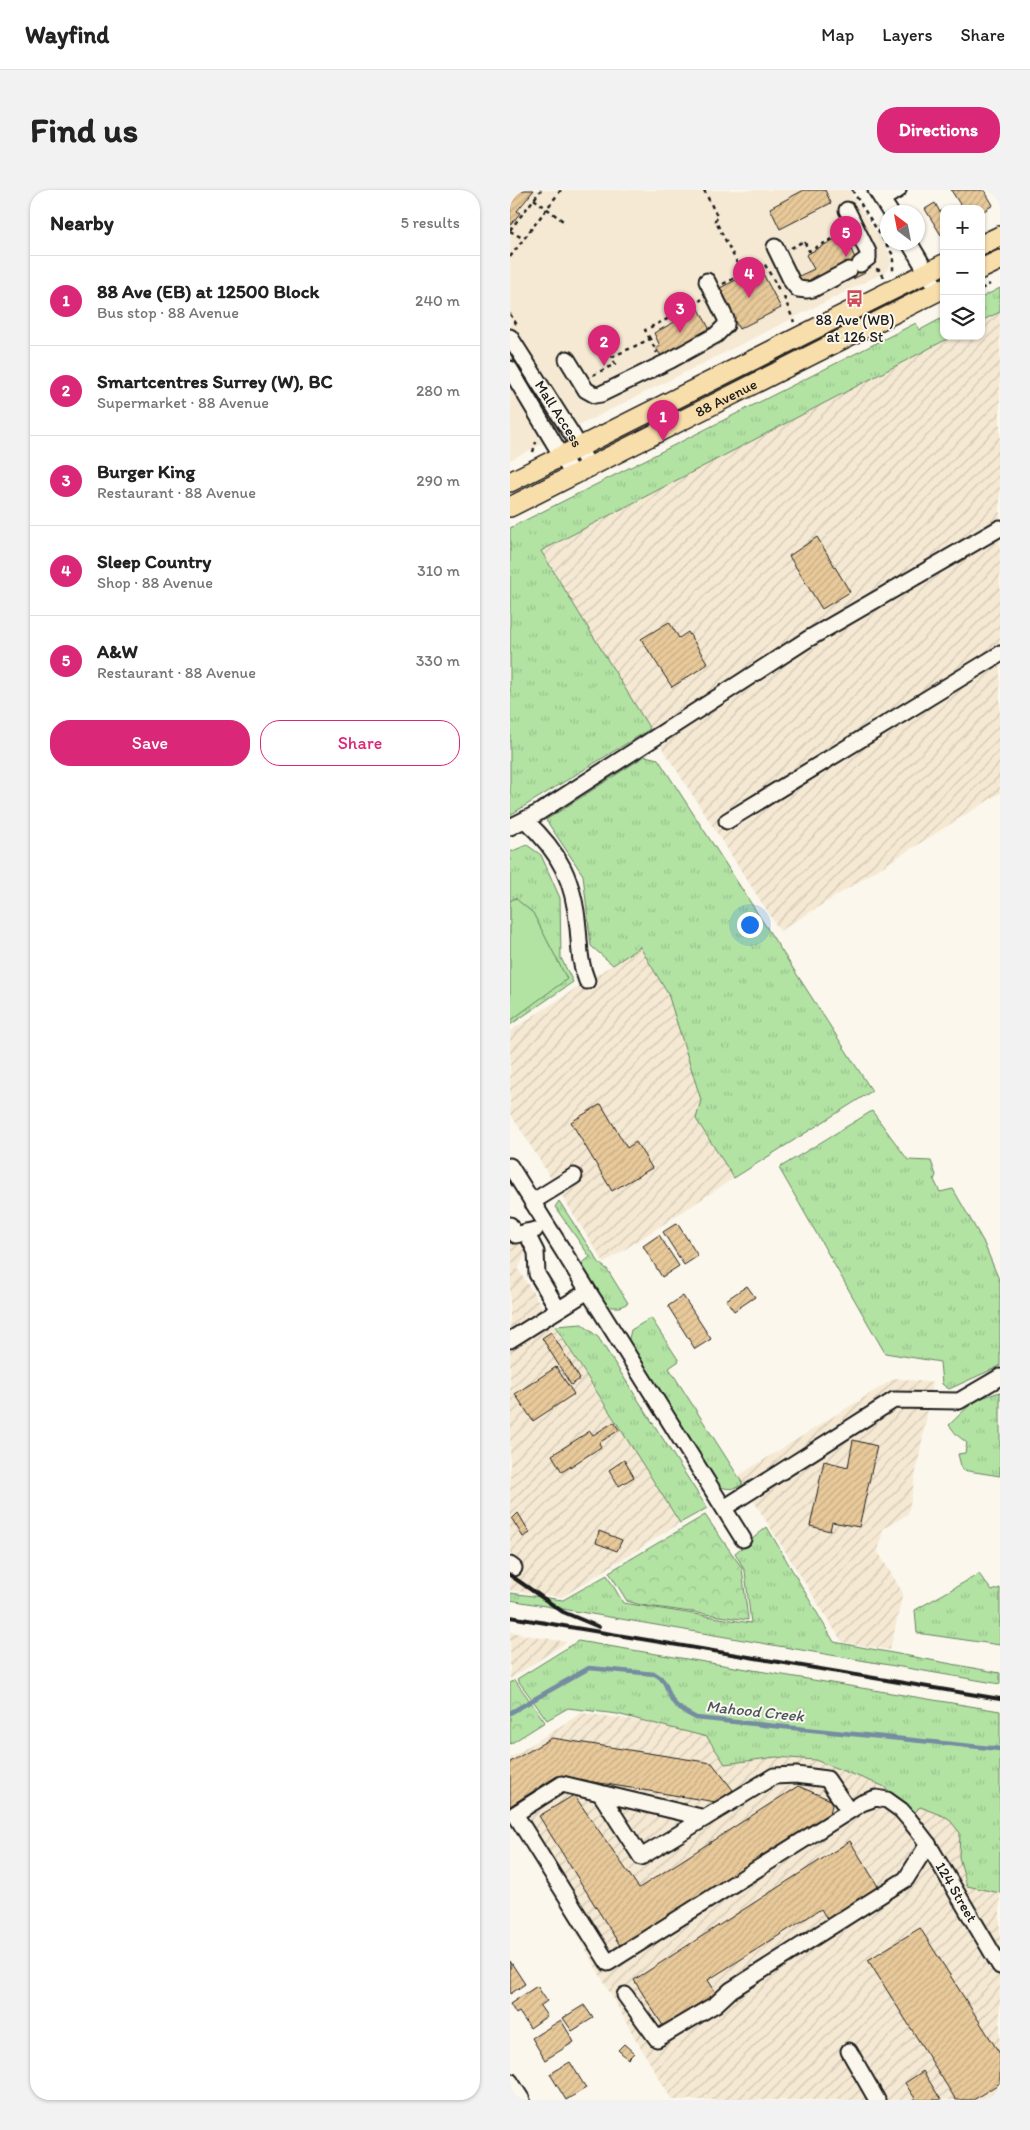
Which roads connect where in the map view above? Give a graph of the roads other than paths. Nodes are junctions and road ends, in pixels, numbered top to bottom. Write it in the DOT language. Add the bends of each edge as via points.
graph roads {
  1 [pos="898,190"];
  2 [pos="879,195"];
  3 [pos="847,210"];
  4 [pos="1000,236"];
  5 [pos="985,243"];
  6 [pos="777,250"];
  7 [pos="917,250"];
  8 [pos="1000,260"];
  9 [pos="985,267"];
  10 [pos="936,268"];
  11 [pos="707,281"];
  12 [pos="940,286"];
  13 [pos="940,291"];
  14 [pos="510,337"];
  15 [pos="570,364"];
  16 [pos="510,369"];
  17 [pos="571,452"];
  18 [pos="581,471"];
  19 [pos="510,482"];
  20 [pos="510,507"];
  21 [pos="1000,528"];
  22 [pos="1000,654"];
  23 [pos="526,820"];
  24 [pos="728,821"];
  25 [pos="510,827"];
  26 [pos="587,981"];
  27 [pos="510,1166"];
  28 [pos="574,1176"];
  29 [pos="532,1202"];
  30 [pos="510,1225"];
  31 [pos="547,1226"];
  32 [pos="526,1232"];
  33 [pos="588,1291"];
  34 [pos="558,1309"];
  35 [pos="510,1340"];
  36 [pos="1000,1377"];
  37 [pos="724,1508"];
  38 [pos="743,1539"];
  39 [pos="600,1793"];
  40 [pos="849,1811"];
  41 [pos="513,1814"];
  42 [pos="705,1818"];
  43 [pos="928,1844"];
  44 [pos="1000,1966"];
  45 [pos="625,1995"];
  46 [pos="849,2051"];
  47 [pos="510,2080"];
  48 [pos="522,2100"];
  49 [pos="877,2100"];
  1 -- 2 [label="street"];
  3 -- 6 [label="street" via="868,252 868,258 854,267 813,288 802,290 792,282"];
  4 -- 5 [label="main road"];
  7 -- 10 [label="street"];
  8 -- 9 [label="main road"];
  10 -- 12 [label="street"];
  10 -- 17 [label="main road, 88 Avenue"];
  11 -- 15 [label="street" via="726,319 726,325 716,335 601,394 589,393"];
  13 -- 18 [label="main road, 88 Avenue"];
  14 -- 17 [label="street, Mall Access"];
  16 -- 17 [label="street, Mall Access"];
  17 -- 18 [label="street, Mall Access"];
  17 -- 19 [label="main road, 88 Avenue"];
  18 -- 20 [label="main road, 88 Avenue"];
  21 -- 23 [label="street" via="808,639"];
  22 -- 24 [label="street"];
  23 -- 25 [label="street"];
  23 -- 26 [label="street" via="543,836 564,868 574,895 580,964"];
  27 -- 29 [label="street"];
  28 -- 29 [label="street"];
  29 -- 31 [label="street"];
  30 -- 32 [label="street" via="516,1234"];
  31 -- 32 [label="street"];
  31 -- 33 [label="street"];
  32 -- 34 [label="street" via="536,1252 537,1274"];
  33 -- 34 [label="street"];
  33 -- 37 [label="street"];
  34 -- 35 [label="street"];
  36 -- 37 [label="street" via="959,1401 894,1400"];
  37 -- 38 [label="street"];
  39 -- 41 [label="street" via="562,1784"];
  39 -- 42 [label="street"];
  39 -- 42 [label="street" via="641,1857"];
  40 -- 41 [label="street, 124 Street" via="608,1963"];
  40 -- 42 [label="street" via="827,1779 796,1774 774,1776"];
  40 -- 43 [label="street, 124 Street" via="869,1800 887,1800 901,1810"];
  43 -- 44 [label="street, 124 Street"];
  43 -- 45 [label="street" via="906,1879 657,2039"];
  46 -- 49 [label="street"];
  47 -- 48 [label="street"];
}
